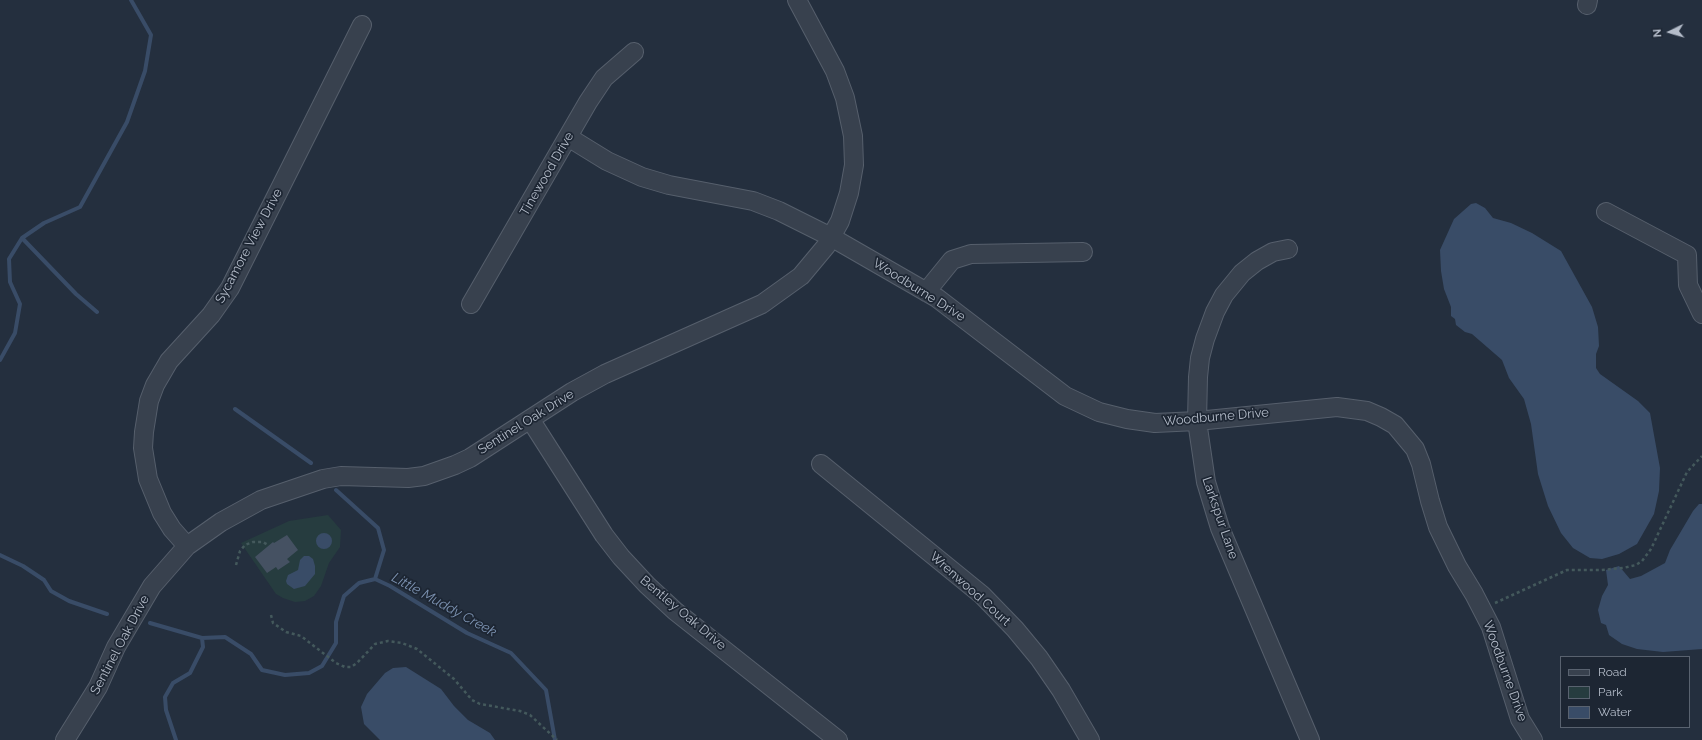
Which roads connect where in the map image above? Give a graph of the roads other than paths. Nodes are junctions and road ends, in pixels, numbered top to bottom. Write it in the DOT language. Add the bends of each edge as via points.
graph roads {
  1 [pos="801,4"];
  2 [pos="362,25"];
  3 [pos="634,52"];
  4 [pos="568,137"];
  5 [pos="1606,212"];
  6 [pos="831,237"];
  7 [pos="1288,249"];
  8 [pos="1083,252"];
  9 [pos="926,292"];
  10 [pos="471,304"];
  11 [pos="1702,314"];
  12 [pos="530,419"];
  13 [pos="1197,421"];
  14 [pos="821,464"];
  15 [pos="187,546"];
  16 [pos="70,738"];
  17 [pos="838,740"];
  18 [pos="1090,740"];
  19 [pos="1310,740"];
  20 [pos="1533,740"];
  1 -- 6 [label="street, Sentinel Oak Drive" via="835,71 845,98 853,136 854,165 849,193 842,216"];
  2 -- 15 [label="street, Sycamore View Drive" via="230,288 211,315 169,360 149,401 144,432 148,479 162,513"];
  3 -- 4 [label="street, Tinewood Drive" via="604,78"];
  4 -- 6 [label="street, Woodburne Drive" via="607,161 642,177 669,185 752,201 779,211"];
  4 -- 10 [label="street, Tinewood Drive"];
  5 -- 11 [label="street" via="1687,255 1688,285"];
  6 -- 9 [label="street, Woodburne Drive"];
  6 -- 12 [label="street, Sentinel Oak Drive" via="815,262 802,276 762,304 605,374"];
  7 -- 13 [label="street, Larkspur Lane" via="1273,252 1256,261 1242,273 1214,312 1200,358"];
  8 -- 9 [label="street" via="982,252 961,256 952,260"];
  9 -- 13 [label="street, Woodburne Drive" via="968,320 1065,396 1082,405 1127,419 1155,422"];
  12 -- 15 [label="street, Sentinel Oak Drive" via="470,458 424,476 341,476 324,478 280,492 238,512"];
  12 -- 17 [label="street, Bentley Oak Drive" via="621,558 676,611"];
  13 -- 19 [label="street, Larkspur Lane" via="1206,482 1220,528"];
  13 -- 20 [label="street, Woodburne Drive" via="1337,406 1367,411 1395,425 1415,449 1438,527 1482,609 1498,646 1520,719"];
  14 -- 18 [label="street, Wrenwood Court" via="976,591 1015,629 1040,658"];
  15 -- 16 [label="street, Sentinel Oak Drive" via="152,586 116,647"];
}
